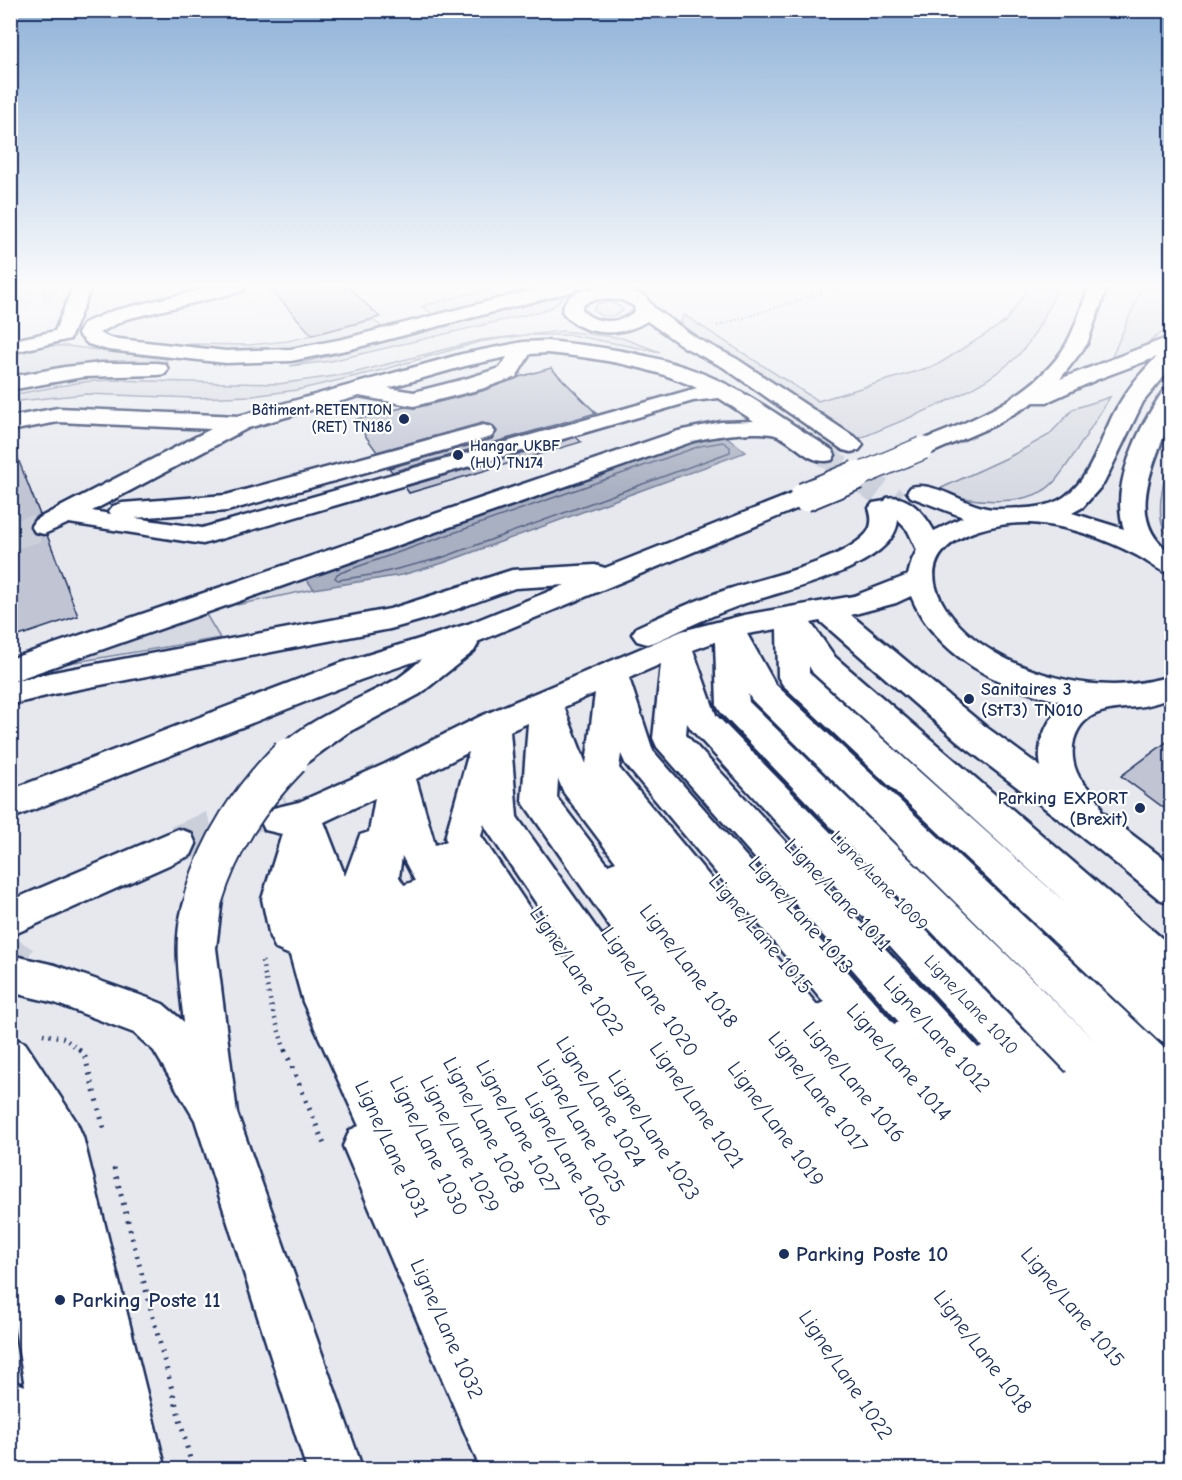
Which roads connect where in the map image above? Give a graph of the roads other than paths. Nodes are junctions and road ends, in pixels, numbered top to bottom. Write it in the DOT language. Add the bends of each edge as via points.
graph roads {
  1 [pos="214,356"];
  2 [pos="274,356"];
  3 [pos="378,356"];
  4 [pos="518,356"];
  5 [pos="607,356"];
  6 [pos="689,356"];
  7 [pos="717,356"];
  8 [pos="1067,356"];
  9 [pos="1140,356"];
  10 [pos="1171,356"];
  11 [pos="10,384"];
  12 [pos="723,391"];
  13 [pos="1172,395"];
  14 [pos="585,402"];
  15 [pos="10,412"];
  16 [pos="68,415"];
  17 [pos="990,419"];
  18 [pos="240,423"];
  19 [pos="10,424"];
  20 [pos="507,425"];
  21 [pos="783,429"];
  22 [pos="851,445"];
  23 [pos="823,455"];
  24 [pos="921,492"];
  25 [pos="999,516"];
  26 [pos="1039,516"];
  27 [pos="54,521"];
  28 [pos="930,549"];
  29 [pos="1161,559"];
  30 [pos="622,573"];
  31 [pos="922,580"];
  32 [pos="827,611"];
  33 [pos="791,616"];
  34 [pos="729,629"];
  35 [pos="478,631"];
  36 [pos="678,645"];
  37 [pos="10,656"];
  38 [pos="10,671"];
  39 [pos="613,672"];
  40 [pos="1172,687"];
  41 [pos="10,694"];
  42 [pos="1110,697"];
  43 [pos="546,701"];
  44 [pos="493,725"];
  45 [pos="397,773"];
  46 [pos="10,805"];
  47 [pos="290,812"];
  48 [pos="1110,837"];
  49 [pos="178,844"];
  50 [pos="1172,888"];
  51 [pos="18,935"];
  52 [pos="1172,947"];
  53 [pos="1172,973"];
  54 [pos="1172,999"];
  55 [pos="1172,1025"];
  56 [pos="1172,1055"];
  57 [pos="12,1059"];
  58 [pos="1172,1084"];
  59 [pos="215,1113"];
  60 [pos="1172,1114"];
  61 [pos="1172,1148"];
  62 [pos="10,1167"];
  63 [pos="1172,1182"];
  64 [pos="1172,1217"];
  65 [pos="1172,1255"];
  66 [pos="1172,1294"];
  67 [pos="1172,1336"];
  68 [pos="1172,1379"];
  69 [pos="10,1407"];
  70 [pos="1172,1424"];
  71 [pos="21,1470"];
  72 [pos="68,1470"];
  73 [pos="101,1470"];
  74 [pos="138,1470"];
  75 [pos="335,1470"];
  76 [pos="509,1470"];
  77 [pos="542,1470"];
  78 [pos="585,1470"];
  79 [pos="625,1470"];
  80 [pos="666,1470"];
  81 [pos="708,1470"];
  82 [pos="747,1470"];
  83 [pos="787,1470"];
  84 [pos="829,1470"];
  85 [pos="869,1470"];
  86 [pos="908,1470"];
  87 [pos="948,1470"];
  88 [pos="990,1470"];
  89 [pos="1030,1470"];
  90 [pos="1072,1470"];
  91 [pos="1113,1470"];
  92 [pos="1169,1470"];
  1 -- 2 [label="street"];
  3 -- 11 [label="street" via="301,371 254,374 100,369"];
  4 -- 18 [label="street" via="508,372 414,399 358,389"];
  5 -- 12 [label="street" via="653,364"];
  6 -- 12 [label="street" via="702,365"];
  7 -- 22 [label="street"];
  8 -- 17 [label="street" via="1028,396"];
  9 -- 17 [label="street"];
  10 -- 26 [label="street" via="1134,398 1102,464 1085,489 1074,502"];
  12 -- 14 [label="street" via="658,381"];
  12 -- 21 [label="street"];
  12 -- 27 [label="street" via="691,395 203,536"];
  12 -- 37 [label="street" via="692,419 670,429"];
  13 -- 29 [label="street" via="1151,432 1134,491 1135,525"];
  15 -- 16 [label="street" via="39,407"];
  16 -- 18 [label="street"];
  16 -- 19 [label="street"];
  17 -- 30 [label="street, bridge"];
  18 -- 27 [label="street"];
  20 -- 27 [label="street" via="227,503"];
  21 -- 23 [label="street"];
  21 -- 38 [label="street" via="752,426 686,435"];
  24 -- 25 [label="street" via="958,508"];
  25 -- 26 [label="street"];
  25 -- 28 [label="street" via="957,528"];
  26 -- 29 [label="street" via="1096,527"];
  28 -- 31 [label="street"];
  28 -- 47 [label="street" via="920,528 889,506 879,537 842,560 805,576 722,601 532,684"];
  30 -- 35 [label="street"];
  30 -- 41 [label="street" via="513,579 390,619 54,682"];
  31 -- 32 [label="street" via="886,597"];
  31 -- 42 [label="street" via="927,600 940,621 960,642 987,661 1036,683"];
  32 -- 33 [label="street"];
  32 -- 48 [label="street" via="974,736"];
  33 -- 34 [label="street"];
  33 -- 52 [label="street"];
  33 -- 53 [label="street" via="824,665"];
  33 -- 54 [label="street" via="808,670"];
  33 -- 55 [label="street" via="794,677"];
  34 -- 36 [label="street"];
  34 -- 56 [label="street" via="778,685"];
  34 -- 58 [label="street" via="763,692"];
  34 -- 60 [label="street" via="749,699"];
  34 -- 61 [label="street" via="733,706"];
  35 -- 46 [label="street" via="349,672"];
  35 -- 59 [label="street, bridge" via="409,686 336,724 290,757 267,780 221,846 203,899 196,948"];
  36 -- 39 [label="street"];
  36 -- 63 [label="street, Ligne/Lane 1009" via="717,714"];
  36 -- 64 [label="street, Ligne/Lane 1010" via="702,722"];
  36 -- 65 [label="street, Ligne/Lane 1011" via="685,730"];
  36 -- 66 [label="street, Ligne/Lane 1012" via="669,738"];
  39 -- 43 [label="street"];
  39 -- 67 [label="street, Ligne/Lane 1013" via="652,746"];
  39 -- 68 [label="street, Ligne/Lane 1014" via="638,756"];
  39 -- 70 [label="street, Ligne/Lane 1015" via="618,763"];
  39 -- 92 [label="street, Ligne/Lane 1016" via="602,771"];
  40 -- 42 [label="street" via="1142,695"];
  42 -- 48 [label="street" via="1075,711 1056,739 1054,753 1070,794"];
  43 -- 44 [label="street"];
  43 -- 88 [label="street, Ligne/Lane 1020" via="521,810"];
  43 -- 89 [label="street, Ligne/Lane 1019" via="539,801"];
  43 -- 90 [label="street, Ligne/Lane 1018" via="557,792"];
  43 -- 91 [label="street, Ligne/Lane 1017" via="576,783"];
  44 -- 45 [label="street"];
  44 -- 84 [label="street, Ligne/Lane 1024" via="443,848"];
  44 -- 85 [label="street, Ligne/Lane 1023" via="463,838"];
  44 -- 86 [label="street, Ligne/Lane 1022" via="483,829"];
  44 -- 87 [label="street, Ligne/Lane 1021" via="500,820"];
  45 -- 47 [label="street"];
  45 -- 80 [label="street, Ligne/Lane 1028" via="359,889"];
  45 -- 81 [label="street, Ligne/Lane 1027" via="380,878"];
  45 -- 82 [label="street, Ligne/Lane 1026" via="401,868"];
  45 -- 83 [label="street, Ligne/Lane 1025" via="421,859"];
  47 -- 76 [label="street, Ligne/Lane 1032" via="281,899 307,1012"];
  47 -- 77 [label="street, Ligne/Lane 1031" via="297,909 324,1002"];
  47 -- 78 [label="street, Ligne/Lane 1030" via="310,903"];
  47 -- 79 [label="street, Ligne/Lane 1029"];
  48 -- 50 [label="street"];
  49 -- 51 [label="street"];
  51 -- 59 [label="street" via="56,984 148,1018 169,1037"];
  57 -- 73 [label="street"];
  57 -- 74 [label="street" via="60,1137"];
  59 -- 75 [label="street"];
  62 -- 72 [label="street"];
  69 -- 71 [label="street"];
}
